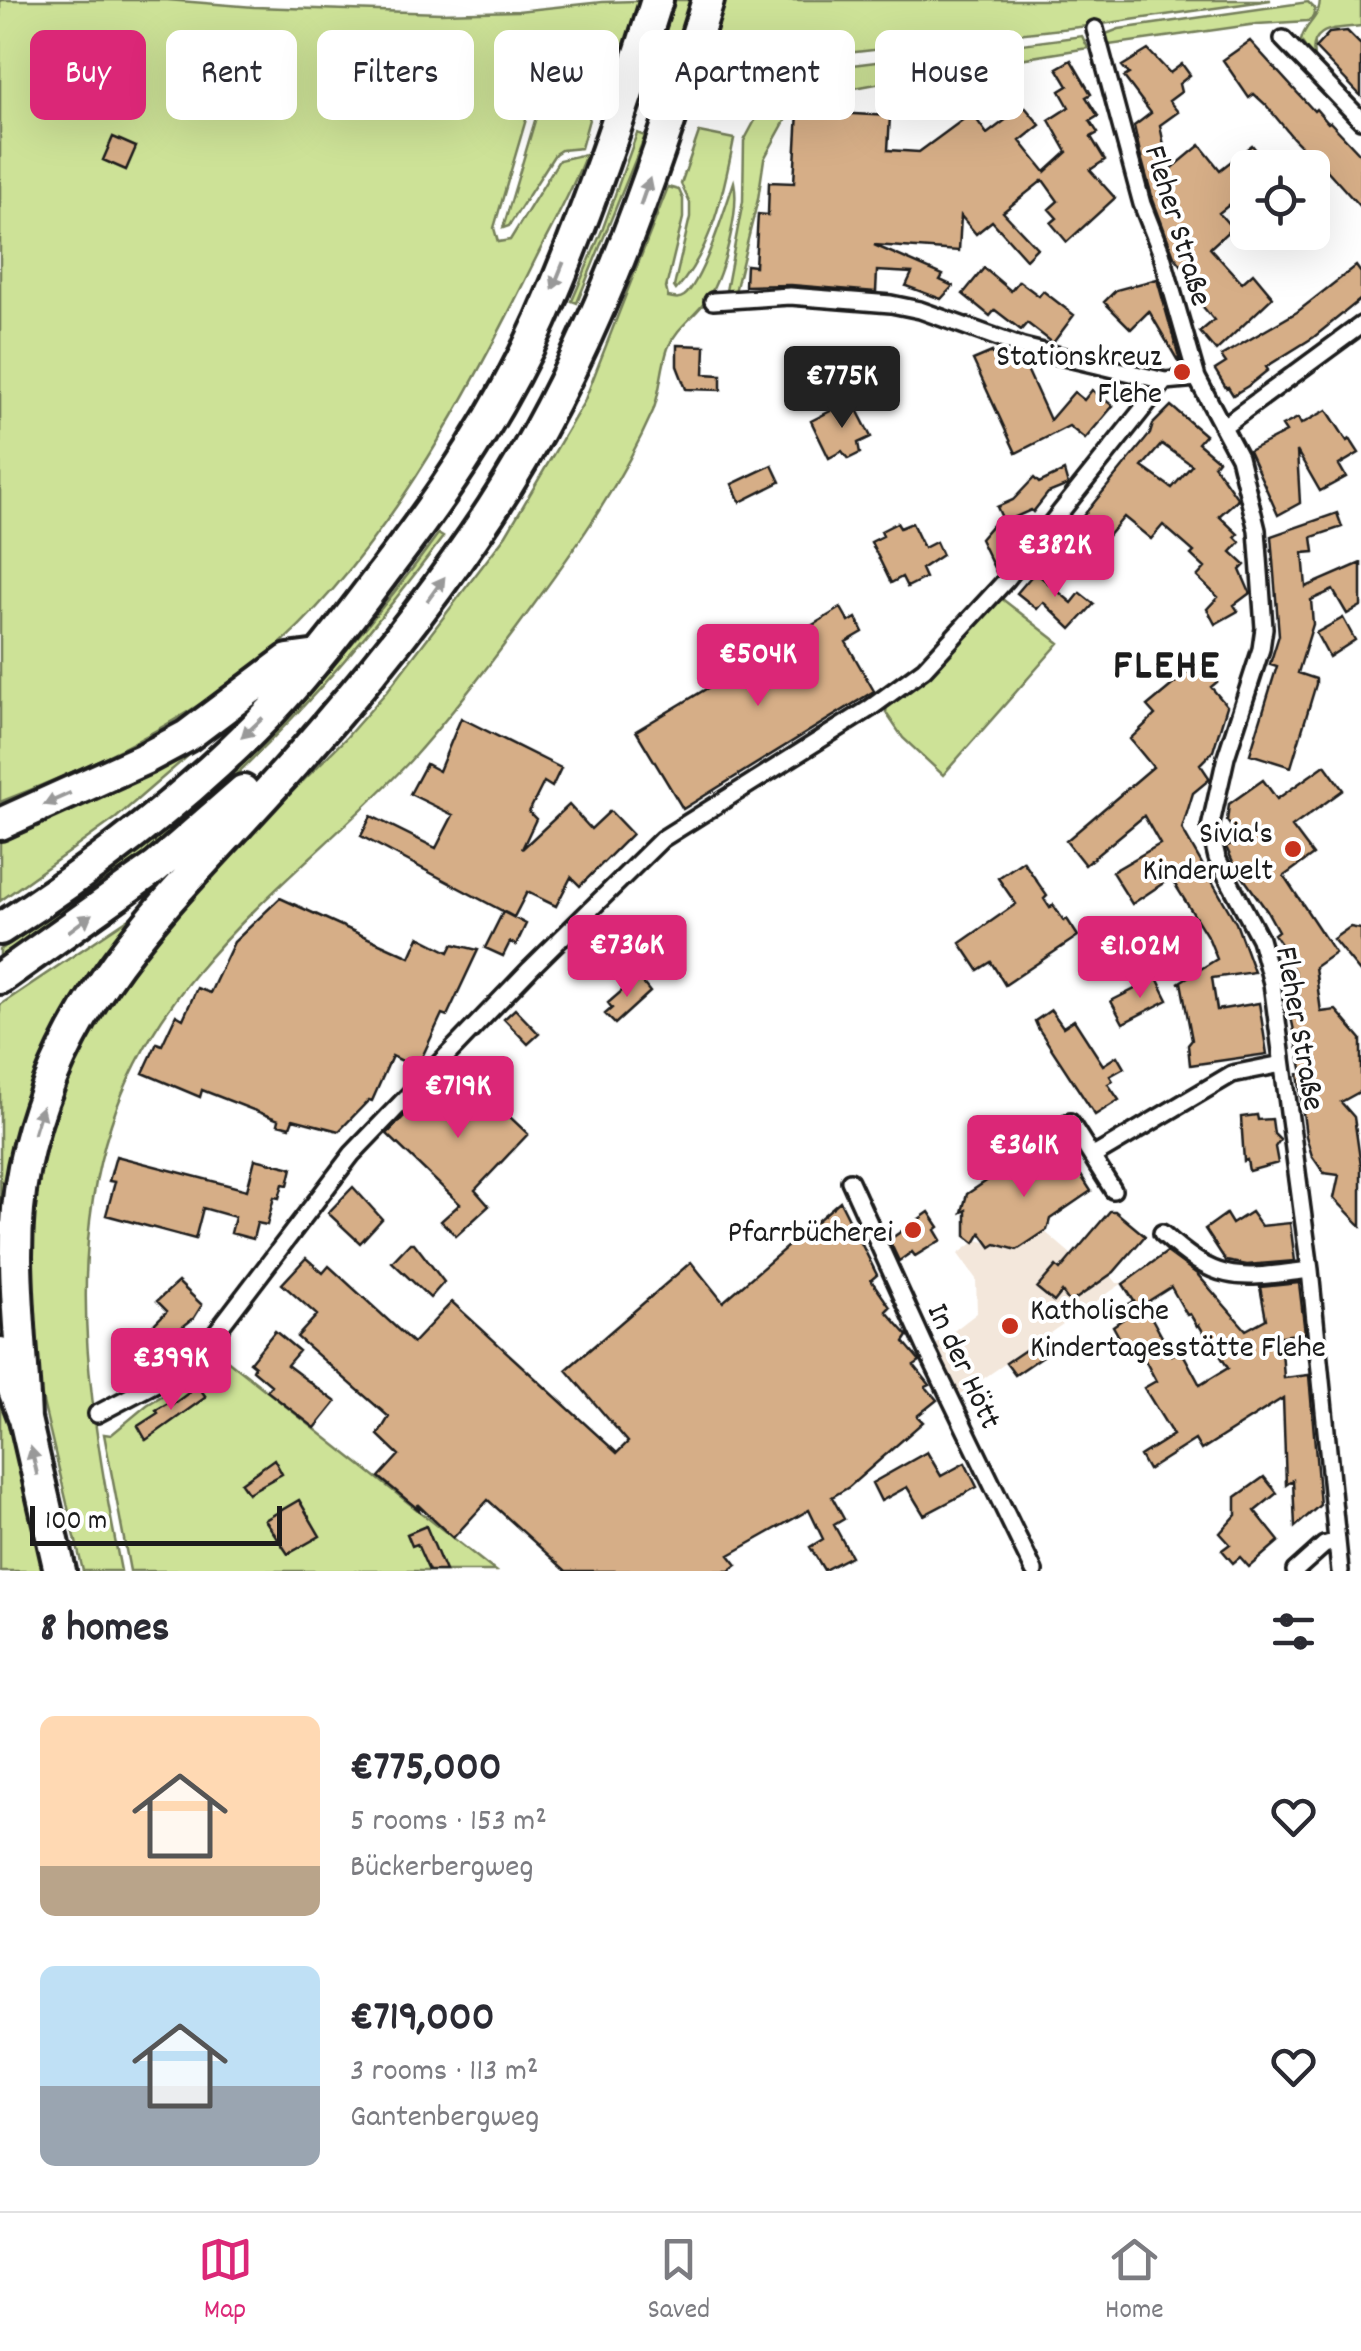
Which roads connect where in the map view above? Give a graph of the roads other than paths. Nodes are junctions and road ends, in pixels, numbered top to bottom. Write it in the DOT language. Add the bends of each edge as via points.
graph roads {
  1 [pos="657,0"];
  2 [pos="708,0"];
  3 [pos="1095,29"];
  4 [pos="1283,38"];
  5 [pos="1361,120"];
  6 [pos="713,300"];
  7 [pos="1361,324"];
  8 [pos="1197,378"];
  9 [pos="1165,381"];
  10 [pos="1225,425"];
  11 [pos="318,656"];
  12 [pos="374,665"];
  13 [pos="0,824"];
  14 [pos="0,928"];
  15 [pos="0,978"];
  16 [pos="1282,1064"];
  17 [pos="1070,1122"];
  18 [pos="1092,1157"];
  19 [pos="850,1181"];
  20 [pos="1114,1190"];
  21 [pos="1162,1233"];
  22 [pos="1310,1270"];
  23 [pos="0,1353"];
  24 [pos="97,1414"];
  25 [pos="24,1420"];
  26 [pos="1337,1541"];
  27 [pos="60,1571"];
  28 [pos="1034,1571"];
  29 [pos="1295,1571"];
  30 [pos="1340,1571"];
  1 -- 11 [label="highway, one-way" via="619,120 541,320 493,415 420,526"];
  12 -- 2 [label="highway, one-way" via="475,534 563,388 627,241"];
  3 -- 8 [label="street, Fleher Straße"];
  4 -- 5 [label="street"];
  6 -- 9 [label="street" via="790,296 891,304"];
  7 -- 10 [label="street"];
  8 -- 9 [label="street"];
  8 -- 10 [label="street, Fleher Straße"];
  9 -- 24 [label="street" via="1007,580 924,668 662,839 352,1154 200,1351 181,1370"];
  10 -- 16 [label="street, Fleher Straße" via="1240,456 1257,530 1264,628 1213,804 1210,839 1260,939"];
  11 -- 13 [label="highway, one-way" via="288,660 186,736"];
  11 -- 14 [label="highway, one-way" via="206,772"];
  15 -- 12 [label="highway, one-way" via="183,844"];
  25 -- 12 [label="highway, one-way" via="16,1297 24,1168 70,1038 148,924"];
  16 -- 18 [label="street" via="1232,1074"];
  16 -- 22 [label="street, Fleher Straße"];
  17 -- 18 [label="street"];
  18 -- 20 [label="street"];
  19 -- 28 [label="street, In der Hött"];
  21 -- 22 [label="street" via="1194,1262 1236,1277"];
  22 -- 26 [label="street, Fleher Straße"];
  23 -- 25 [label="highway"];
  27 -- 25 [label="highway, one-way"];
  26 -- 29 [label="street"];
  26 -- 30 [label="street, Fleher Straße"];
}
